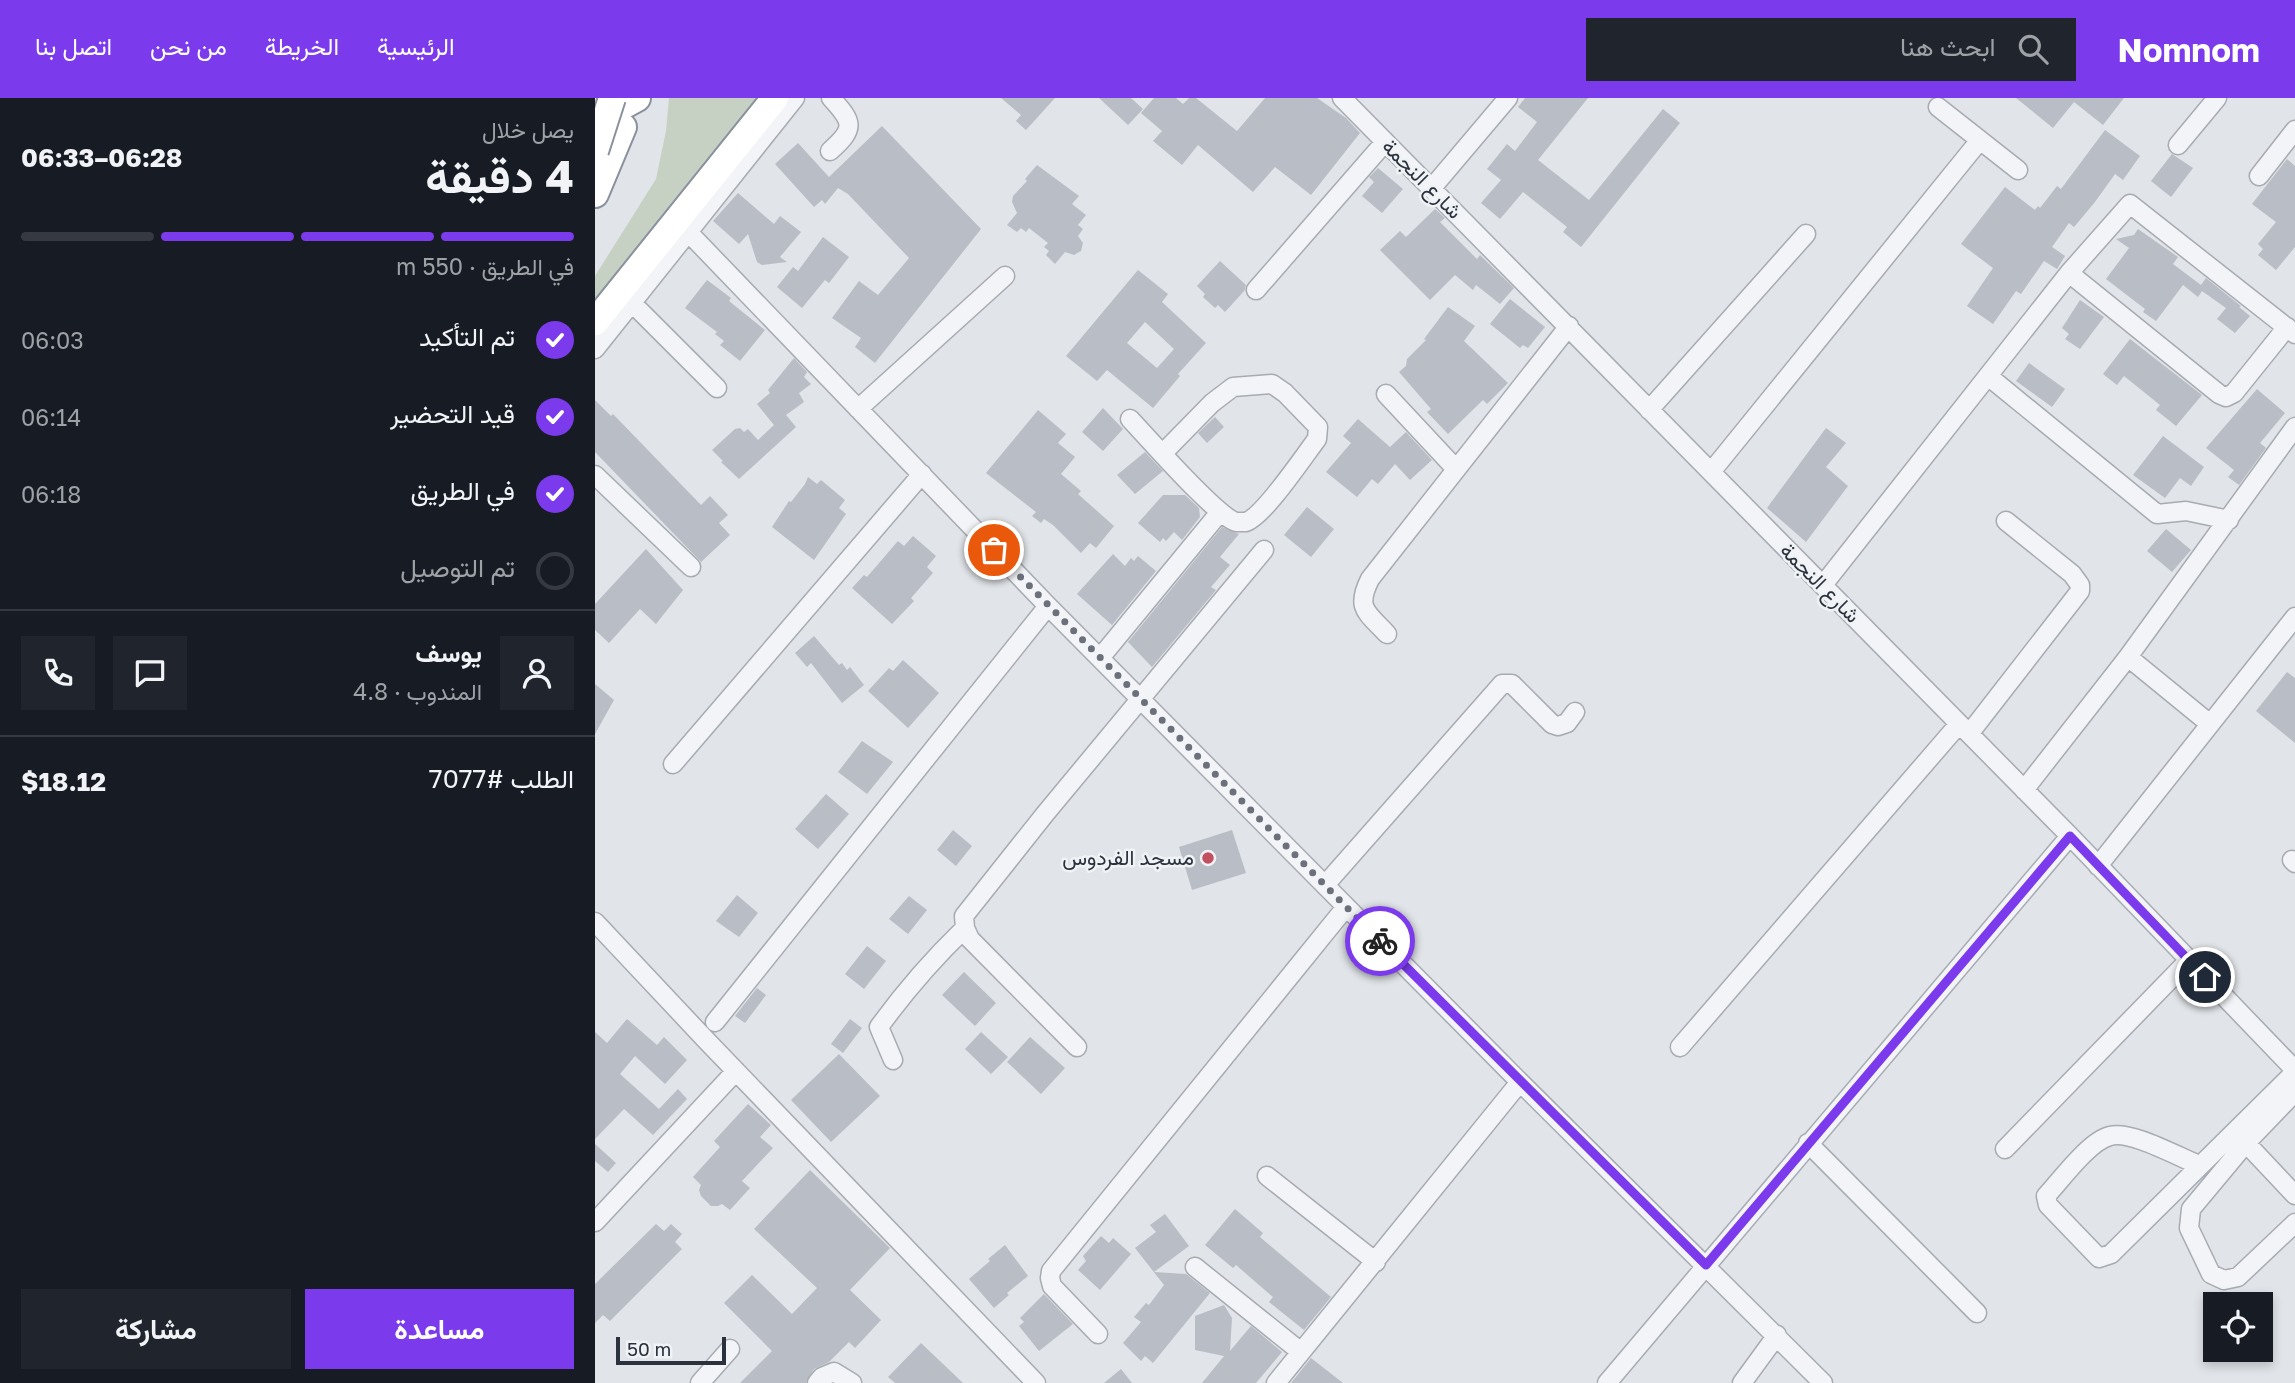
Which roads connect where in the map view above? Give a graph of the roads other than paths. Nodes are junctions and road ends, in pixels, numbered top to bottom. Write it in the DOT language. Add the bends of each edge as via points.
graph roads {
  1 [pos="612,98"];
  2 [pos="631,98"];
  3 [pos="636,98"];
  4 [pos="775,98"];
  5 [pos="795,98"];
  6 [pos="831,98"];
  7 [pos="1342,98"];
  8 [pos="1508,98"];
  9 [pos="2217,98"];
  10 [pos="1938,107"];
  11 [pos="595,121"];
  12 [pos="2295,130"];
  13 [pos="1980,140"];
  14 [pos="1385,142"];
  15 [pos="2178,145"];
  16 [pos="595,151"];
  17 [pos="830,151"];
  18 [pos="2018,170"];
  19 [pos="2259,176"];
  20 [pos="1431,189"];
  21 [pos="595,194"];
  22 [pos="689,233"];
  23 [pos="1806,234"];
  24 [pos="2069,273"];
  25 [pos="1005,276"];
  26 [pos="1256,290"];
  27 [pos="632,303"];
  28 [pos="595,322"];
  29 [pos="1569,326"];
  30 [pos="2291,330"];
  31 [pos="595,349"];
  32 [pos="1988,376"];
  33 [pos="717,388"];
  34 [pos="1386,394"];
  35 [pos="858,409"];
  36 [pos="1649,410"];
  37 [pos="1130,419"];
  38 [pos="2295,427"];
  39 [pos="1163,453"];
  40 [pos="1456,469"];
  41 [pos="1711,472"];
  42 [pos="922,474"];
  43 [pos="595,475"];
  44 [pos="1220,512"];
  45 [pos="2229,520"];
  46 [pos="2006,522"];
  47 [pos="1264,550"];
  48 [pos="691,567"];
  49 [pos="1823,585"];
  50 [pos="1048,606"];
  51 [pos="2295,617"];
  52 [pos="1387,634"];
  53 [pos="2128,657"];
  54 [pos="1100,658"];
  55 [pos="1140,699"];
  56 [pos="1575,712"];
  57 [pos="2210,724"];
  58 [pos="1964,729"];
  59 [pos="673,764"];
  60 [pos="2024,790"];
  61 [pos="2070,836"];
  62 [pos="2098,866"];
  63 [pos="1325,885"];
  64 [pos="1346,907"];
  65 [pos="595,922"];
  66 [pos="965,928"];
  67 [pos="2189,960"];
  68 [pos="715,1022"];
  69 [pos="1077,1047"];
  70 [pos="1680,1047"];
  71 [pos="893,1060"];
  72 [pos="2295,1071"];
  73 [pos="736,1072"];
  74 [pos="1520,1082"];
  75 [pos="2295,1092"];
  76 [pos="1808,1143"];
  77 [pos="2246,1143"];
  78 [pos="2005,1149"];
  79 [pos="2199,1165"];
  80 [pos="1268,1176"];
  81 [pos="2295,1195"];
  82 [pos="595,1222"];
  83 [pos="2295,1223"];
  84 [pos="1376,1262"];
  85 [pos="1706,1265"];
  86 [pos="1195,1267"];
  87 [pos="1977,1313"];
  88 [pos="1098,1334"];
  89 [pos="1777,1335"];
  90 [pos="730,1349"];
  91 [pos="1301,1352"];
  92 [pos="700,1383"];
  93 [pos="817,1383"];
  94 [pos="852,1383"];
  95 [pos="1036,1383"];
  96 [pos="1276,1383"];
  97 [pos="1607,1383"];
  98 [pos="1742,1383"];
  99 [pos="1823,1383"];
  1 -- 16 [label="highway, bridge"];
  2 -- 21 [label="highway"];
  3 -- 11 [label="highway"];
  4 -- 28 [label="highway"];
  5 -- 22 [label="street"];
  6 -- 17 [label="street" via="847,116 849,129"];
  7 -- 14 [label="street, شارع النجمة"];
  8 -- 20 [label="street"];
  9 -- 15 [label="street"];
  10 -- 13 [label="street"];
  12 -- 19 [label="street"];
  13 -- 18 [label="street"];
  13 -- 41 [label="street"];
  14 -- 20 [label="street, شارع النجمة"];
  14 -- 26 [label="street"];
  20 -- 29 [label="street, شارع النجمة"];
  22 -- 27 [label="street"];
  22 -- 35 [label="street"];
  23 -- 36 [label="street"];
  24 -- 30 [label="street" via="2226,397"];
  24 -- 30 [label="street" via="2130,204"];
  24 -- 32 [label="street"];
  25 -- 35 [label="street"];
  27 -- 31 [label="street"];
  27 -- 33 [label="street"];
  29 -- 36 [label="street, شارع النجمة"];
  29 -- 40 [label="street"];
  32 -- 45 [label="street" via="2157,514 2186,511"];
  32 -- 49 [label="street"];
  34 -- 40 [label="street"];
  35 -- 42 [label="street"];
  36 -- 41 [label="street, شارع النجمة"];
  37 -- 39 [label="street"];
  38 -- 45 [label="street"];
  39 -- 44 [label="street"];
  39 -- 44 [label="street" via="1233,387 1272,384 1315,421 1317,439 1260,512 1246,522 1236,522"];
  40 -- 52 [label="street" via="1364,590 1363,606"];
  41 -- 49 [label="street, شارع النجمة"];
  42 -- 50 [label="street"];
  42 -- 59 [label="street"];
  43 -- 48 [label="street"];
  44 -- 54 [label="street"];
  45 -- 53 [label="street"];
  46 -- 58 [label="street" via="2072,574 2080,592"];
  47 -- 55 [label="street"];
  49 -- 58 [label="street, شارع النجمة"];
  50 -- 54 [label="street"];
  50 -- 68 [label="street"];
  51 -- 57 [label="street"];
  53 -- 57 [label="street"];
  53 -- 60 [label="street"];
  54 -- 55 [label="street"];
  55 -- 63 [label="street"];
  55 -- 66 [label="street" via="964,916"];
  56 -- 63 [label="street" via="1567,723 1552,724 1512,684 1502,684"];
  57 -- 62 [label="street"];
  58 -- 60 [label="street, شارع النجمة"];
  58 -- 70 [label="street"];
  60 -- 61 [label="street, شارع النجمة"];
  61 -- 62 [label="street, شارع النجمة"];
  61 -- 76 [label="street"];
  62 -- 67 [label="street, شارع النجمة"];
  63 -- 64 [label="street"];
  64 -- 74 [label="street"];
  64 -- 88 [label="street" via="1051,1271 1052,1286"];
  65 -- 73 [label="street"];
  66 -- 69 [label="street" via="970,939"];
  66 -- 71 [label="street" via="931,961 879,1027"];
  67 -- 72 [label="street, شارع النجمة"];
  67 -- 78 [label="street"];
  72 -- 79 [label="street"];
  73 -- 82 [label="street"];
  73 -- 95 [label="street"];
  74 -- 84 [label="street"];
  74 -- 85 [label="street"];
  75 -- 77 [label="street"];
  76 -- 85 [label="street"];
  76 -- 87 [label="street"];
  77 -- 81 [label="street"];
  77 -- 83 [label="street" via="2192,1209 2189,1228 2211,1274 2224,1280 2238,1277"];
  79 -- 79 [label="street" via="2130,1137 2111,1135 2096,1143 2046,1196 2048,1205 2103,1258"];
  80 -- 84 [label="street"];
  84 -- 91 [label="street"];
  85 -- 89 [label="street"];
  85 -- 97 [label="street"];
  86 -- 91 [label="street"];
  89 -- 98 [label="street"];
  89 -- 99 [label="street"];
  90 -- 92 [label="street"];
  91 -- 96 [label="street"];
  93 -- 94 [label="street" via="834,1372"];
}
